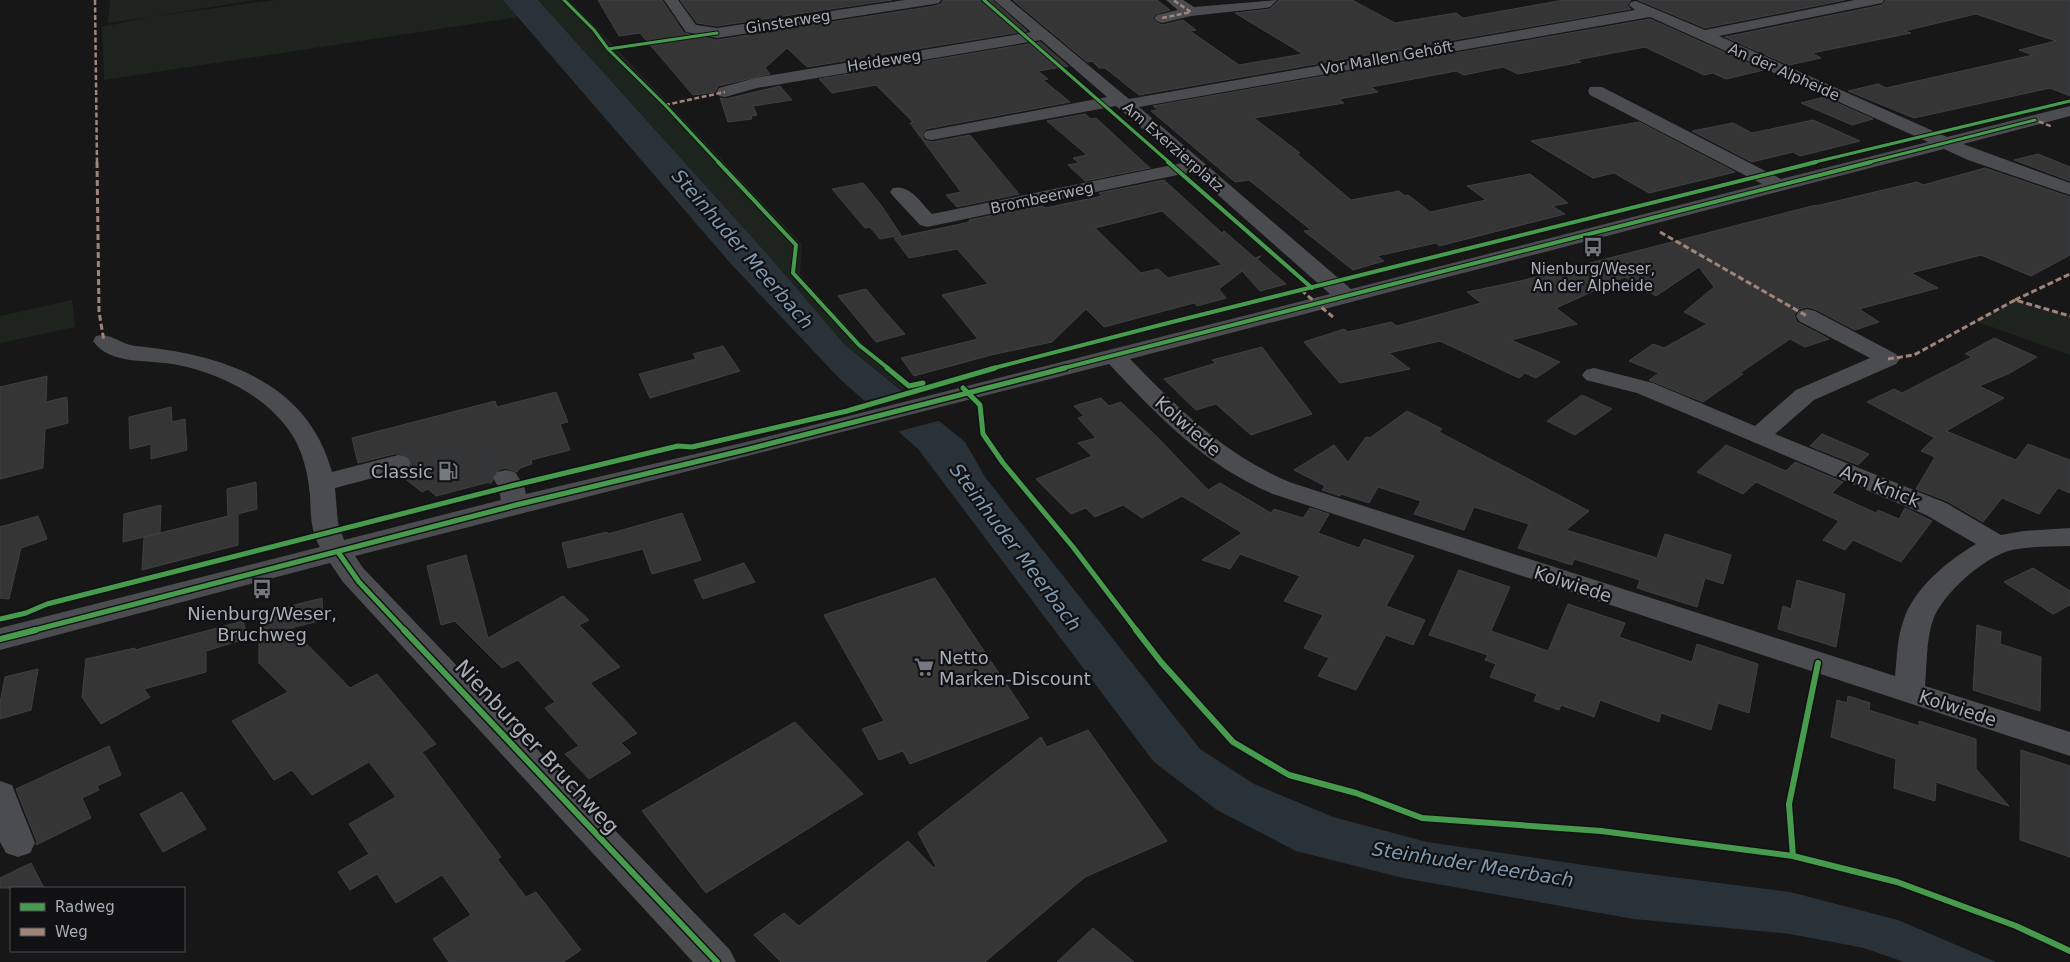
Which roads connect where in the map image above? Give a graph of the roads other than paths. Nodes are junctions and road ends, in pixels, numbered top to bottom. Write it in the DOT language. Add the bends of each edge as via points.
graph roads {
  1 [pos="671,0"];
  2 [pos="934,0"];
  3 [pos="1001,0"];
  4 [pos="1173,0"];
  5 [pos="1270,0"];
  6 [pos="1624,0"];
  7 [pos="1833,0"];
  8 [pos="1878,0"];
  9 [pos="1848,6"];
  10 [pos="1191,12"];
  11 [pos="1650,12"];
  12 [pos="1162,18"];
  13 [pos="1044,35"];
  14 [pos="1703,35"];
  15 [pos="1596,91"];
  16 [pos="725,92"];
  17 [pos="1122,102"];
  18 [pos="2070,111"];
  19 [pos="932,135"];
  20 [pos="1944,143"];
  21 [pos="1195,166"];
  22 [pos="1778,185"];
  23 [pos="2070,189"];
  24 [pos="900,192"];
  25 [pos="1345,295"];
  26 [pos="1807,316"];
  27 [pos="104,341"];
  28 [pos="1114,356"];
  29 [pos="1594,375"];
  30 [pos="1758,436"];
  31 [pos="398,463"];
  32 [pos="506,478"];
  33 [pos="322,483"];
  34 [pos="516,505"];
  35 [pos="2070,537"];
  36 [pos="1998,545"];
  37 [pos="338,552"];
  38 [pos="0,639"];
  39 [pos="1909,692"];
  40 [pos="2070,744"];
  41 [pos="0,794"];
  42 [pos="18,843"];
  43 [pos="717,962"];
  1 -- 2 [label="street, Ginsterweg" via="691,29 717,33"];
  3 -- 13 [label="street, Am Exerzierplatz"];
  4 -- 10 [label="street"];
  5 -- 10 [label="street" via="1265,4"];
  6 -- 11 [label="street, An der Alpheide"];
  7 -- 9 [label="street"];
  8 -- 9 [label="street"];
  9 -- 14 [label="street"];
  10 -- 12 [label="street"];
  11 -- 14 [label="street, An der Alpheide"];
  11 -- 17 [label="street, Vor Mallen Gehöft"];
  13 -- 16 [label="street, Heideweg" via="754,83"];
  13 -- 17 [label="street, Am Exerzierplatz"];
  14 -- 20 [label="street, An der Alpheide"];
  15 -- 22 [label="street"];
  17 -- 19 [label="street, Vor Mallen Gehöft"];
  17 -- 21 [label="street, Am Exerzierplatz"];
  18 -- 20 [label="street"];
  20 -- 22 [label="street"];
  20 -- 23 [label="street, An der Alpheide"];
  21 -- 24 [label="street, Brombeerweg" via="927,221"];
  21 -- 25 [label="street, Am Exerzierplatz"];
  22 -- 25 [label="street"];
  25 -- 28 [label="street"];
  26 -- 30 [label="street" via="1888,360 1805,395"];
  27 -- 33 [label="street, Nienburger Bruchweg" via="121,351 163,355 208,366 246,383 277,402 306,436"];
  28 -- 34 [label="street"];
  28 -- 39 [label="street, Kolwiede" via="1191,433 1222,457 1270,484"];
  29 -- 30 [label="street, Am Knick" via="1645,388"];
  30 -- 36 [label="street, Am Knick" via="1936,509"];
  31 -- 33 [label="street"];
  32 -- 34 [label="street"];
  33 -- 37 [label="street, Nienburger Bruchweg" via="327,532"];
  34 -- 37 [label="street"];
  35 -- 36 [label="street"];
  36 -- 39 [label="street" via="1972,559 1927,603 1918,621"];
  37 -- 38 [label="street"];
  37 -- 43 [label="street, Nienburger Bruchweg" via="359,582"];
  39 -- 40 [label="street, Kolwiede"];
  41 -- 42 [label="street"];
}
